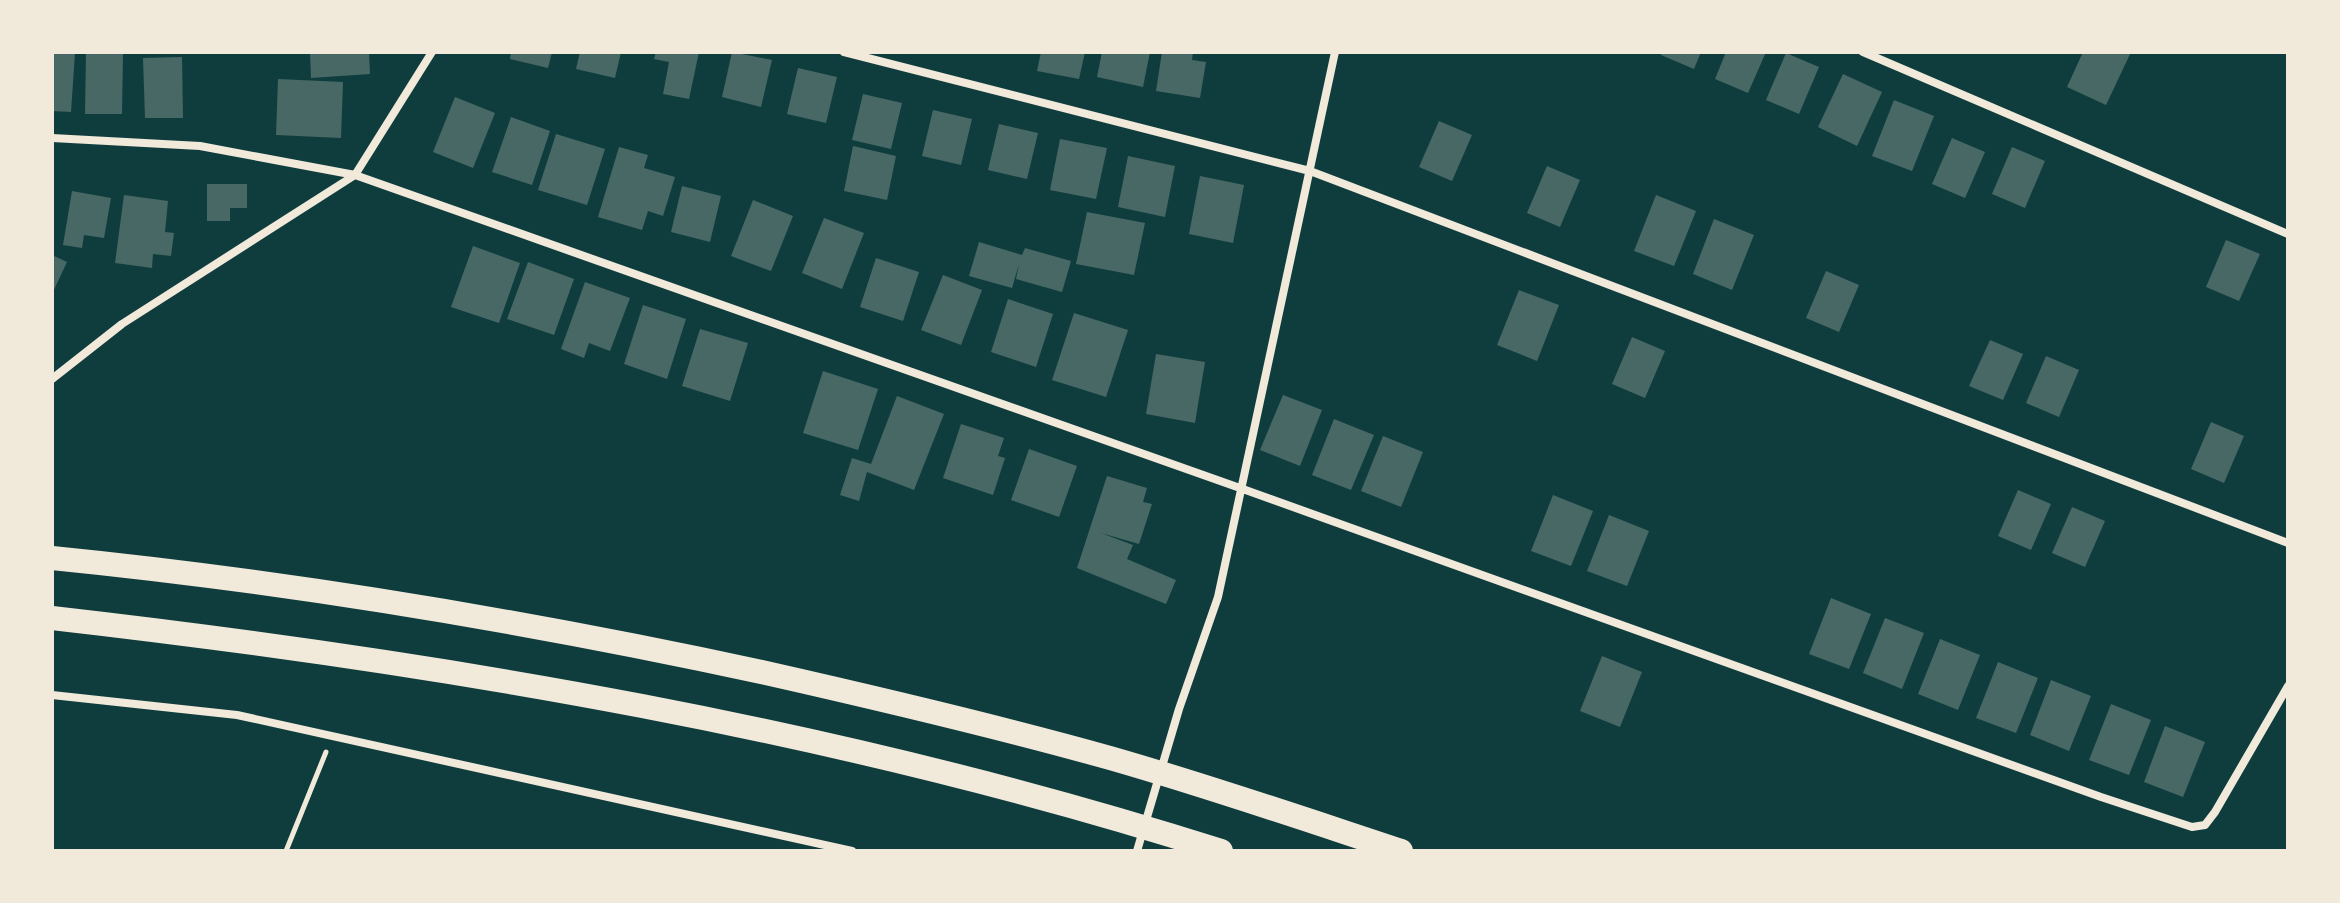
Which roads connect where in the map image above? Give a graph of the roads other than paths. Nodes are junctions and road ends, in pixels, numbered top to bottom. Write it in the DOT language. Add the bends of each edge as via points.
graph roads {
  1 [pos="432,52"];
  2 [pos="844,52"];
  3 [pos="1335,52"];
  4 [pos="1863,52"];
  5 [pos="52,138"];
  6 [pos="1310,171"];
  7 [pos="355,175"];
  8 [pos="2288,234"];
  9 [pos="52,379"];
  10 [pos="1240,488"];
  11 [pos="2288,543"];
  12 [pos="52,558"];
  13 [pos="52,618"];
  14 [pos="2288,686"];
  15 [pos="52,695"];
  16 [pos="852,851"];
  17 [pos="1137,851"];
  18 [pos="1221,851"];
  19 [pos="1401,851"];
  1 -- 7 [label="street"];
  2 -- 6 [label="street"];
  3 -- 6 [label="street"];
  4 -- 8 [label="street"];
  5 -- 7 [label="street" via="200,146"];
  6 -- 10 [label="street"];
  6 -- 11 [label="street"];
  7 -- 9 [label="street" via="122,324"];
  7 -- 10 [label="street"];
  10 -- 14 [label="street" via="2192,827 2205,825 2215,812"];
  10 -- 17 [label="street" via="1218,597"];
  12 -- 19 [label="highway" via="253,580 681,655 1106,757"];
  13 -- 18 [label="highway" via="408,665 729,724 1092,811"];
  15 -- 16 [label="street" via="237,715"];
}
